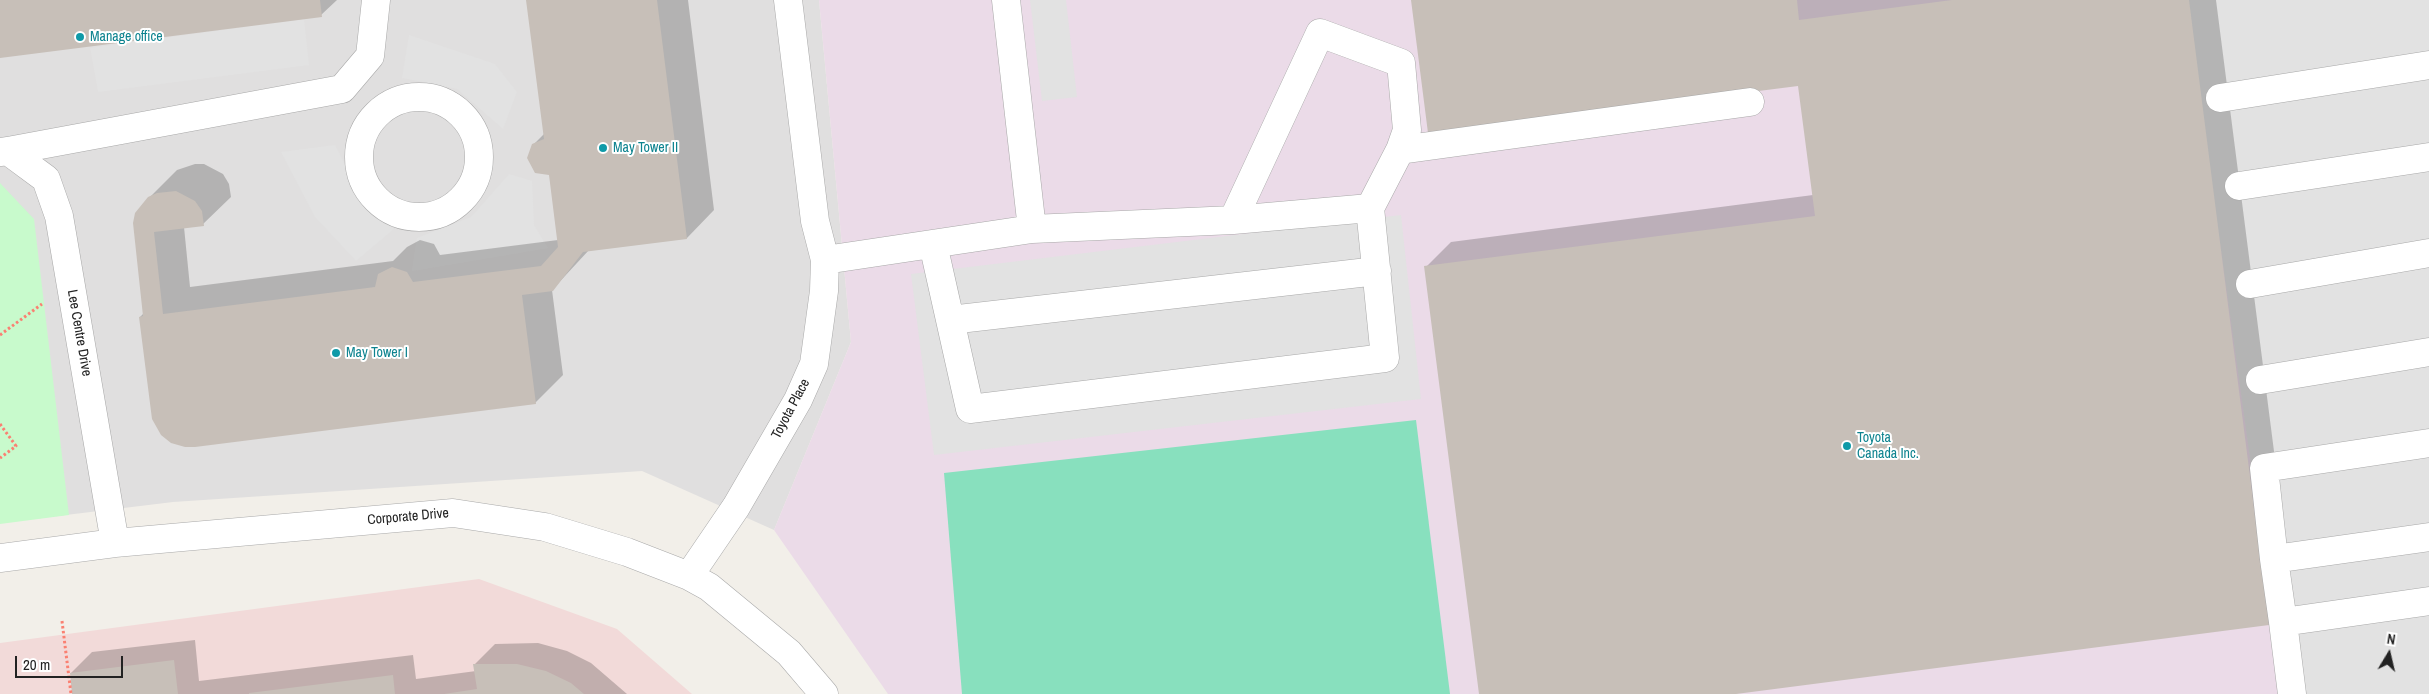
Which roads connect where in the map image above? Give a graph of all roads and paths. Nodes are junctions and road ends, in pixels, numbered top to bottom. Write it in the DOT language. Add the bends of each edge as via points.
graph roads {
  1 [pos="376,0"];
  2 [pos="788,0"];
  3 [pos="1006,0"];
  4 [pos="2429,65"];
  5 [pos="342,89"];
  6 [pos="2220,98"];
  7 [pos="1750,102"];
  8 [pos="371,120"];
  9 [pos="1400,150"];
  10 [pos="4,152"];
  11 [pos="2429,157"];
  12 [pos="2238,186"];
  13 [pos="1370,208"];
  14 [pos="1233,220"];
  15 [pos="1032,229"];
  16 [pos="933,244"];
  17 [pos="2429,252"];
  18 [pos="825,260"];
  19 [pos="1377,271"];
  20 [pos="70,284"];
  21 [pos="2250,284"];
  22 [pos="950,320"];
  23 [pos="0,335"];
  24 [pos="2429,352"];
  25 [pos="2260,380"];
  26 [pos="0,424"];
  27 [pos="2429,443"];
  28 [pos="0,458"];
  29 [pos="2429,537"];
  30 [pos="115,544"];
  31 [pos="0,558"];
  32 [pos="2274,559"];
  33 [pos="689,576"];
  34 [pos="2429,601"];
  35 [pos="62,621"];
  36 [pos="2283,622"];
  37 [pos="71,694"];
  38 [pos="824,694"];
  39 [pos="2292,694"];
  1 -- 5 [label="street" via="370,56"];
  2 -- 18 [label="street, Toyota Place" via="815,221"];
  3 -- 15 [label="street"];
  4 -- 6 [label="street"];
  5 -- 8 [label="street"];
  5 -- 10 [label="street"];
  7 -- 9 [label="street"];
  8 -- 8 [label="street" via="362,137 358,157 361,177 371,195 386,208 405,216 425,218 445,212 461,201 473,185 479,166 479,146 472,128 459,112 443,102 424,97 404,99 386,106"];
  9 -- 13 [label="street"];
  9 -- 14 [label="street" via="1407,130 1401,63 1320,34"];
  10 -- 20 [label="street, Lee Centre Drive" via="46,179 58,216"];
  11 -- 12 [label="street"];
  13 -- 14 [label="street"];
  13 -- 19 [label="street"];
  14 -- 15 [label="street"];
  15 -- 16 [label="street"];
  16 -- 18 [label="street"];
  16 -- 22 [label="street"];
  17 -- 21 [label="street"];
  18 -- 33 [label="street, Toyota Place" via="814,364 798,400 736,507"];
  19 -- 22 [label="street"];
  19 -- 22 [label="street" via="1385,358 970,409"];
  20 -- 23 [label="path"];
  20 -- 30 [label="street, Lee Centre Drive"];
  24 -- 25 [label="street"];
  26 -- 28 [label="path" via="16,446"];
  27 -- 32 [label="street" via="2264,468"];
  29 -- 32 [label="street"];
  30 -- 31 [label="street, Corporate Drive"];
  30 -- 33 [label="street, Corporate Drive" via="453,513 545,527 627,552"];
  32 -- 36 [label="street"];
  33 -- 38 [label="street, Corporate Drive" via="708,587 789,653"];
  34 -- 36 [label="street"];
  35 -- 37 [label="path"];
  36 -- 39 [label="street"];
}
